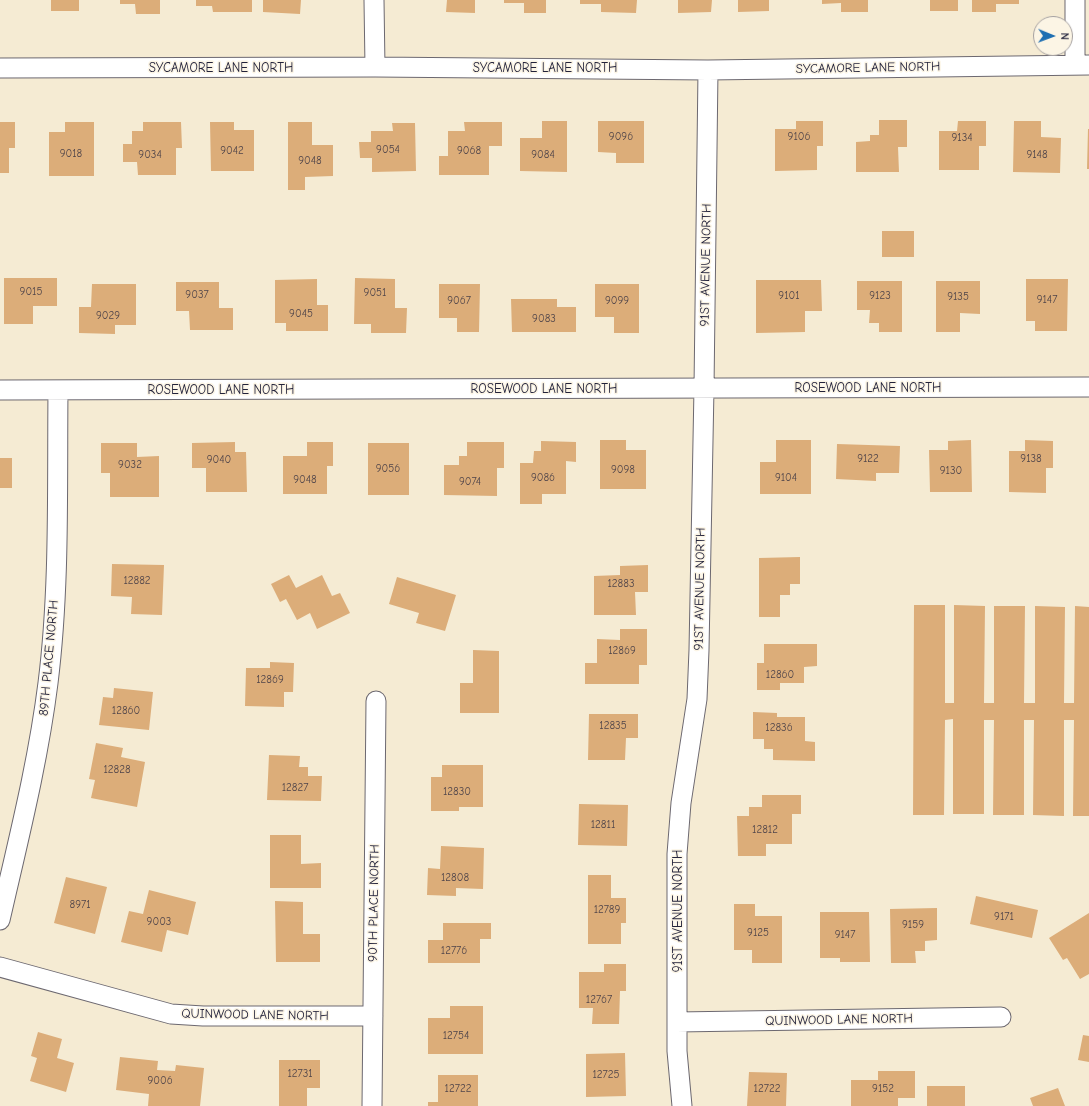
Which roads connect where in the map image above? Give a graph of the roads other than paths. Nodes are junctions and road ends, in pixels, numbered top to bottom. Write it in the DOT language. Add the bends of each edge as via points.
graph roads {
  1 [pos="374,0"];
  2 [pos="1075,0"];
  3 [pos="1082,65"];
  4 [pos="375,67"];
  5 [pos="0,68"];
  6 [pos="708,70"];
  7 [pos="1089,387"];
  8 [pos="704,388"];
  9 [pos="0,390"];
  10 [pos="58,391"];
  11 [pos="376,701"];
  12 [pos="0,920"];
  13 [pos="0,966"];
  14 [pos="373,1016"];
  15 [pos="1001,1018"];
  16 [pos="678,1022"];
  17 [pos="372,1106"];
  18 [pos="682,1106"];
  1 -- 4 [label="street"];
  2 -- 3 [label="street"];
  3 -- 6 [label="street, SYCAMORE LANE NORTH"];
  4 -- 5 [label="street, SYCAMORE LANE NORTH"];
  4 -- 6 [label="street, SYCAMORE LANE NORTH"];
  6 -- 8 [label="street, 91ST AVENUE NORTH"];
  7 -- 8 [label="street, ROSEWOOD LANE NORTH"];
  8 -- 10 [label="street, ROSEWOOD LANE NORTH"];
  8 -- 16 [label="street, 91ST AVENUE NORTH" via="697,699 681,803 678,854"];
  9 -- 10 [label="street, ROSEWOOD LANE NORTH"];
  10 -- 12 [label="street, 89TH PLACE NORTH" via="57,554 48,682 35,766"];
  11 -- 14 [label="street, 90TH PLACE NORTH"];
  13 -- 14 [label="street, QUINWOOD LANE NORTH" via="171,1014"];
  14 -- 17 [label="street, 90TH PLACE NORTH"];
  15 -- 16 [label="street, QUINWOOD LANE NORTH"];
  16 -- 18 [label="street, 91ST AVENUE NORTH" via="677,1051"];
}
